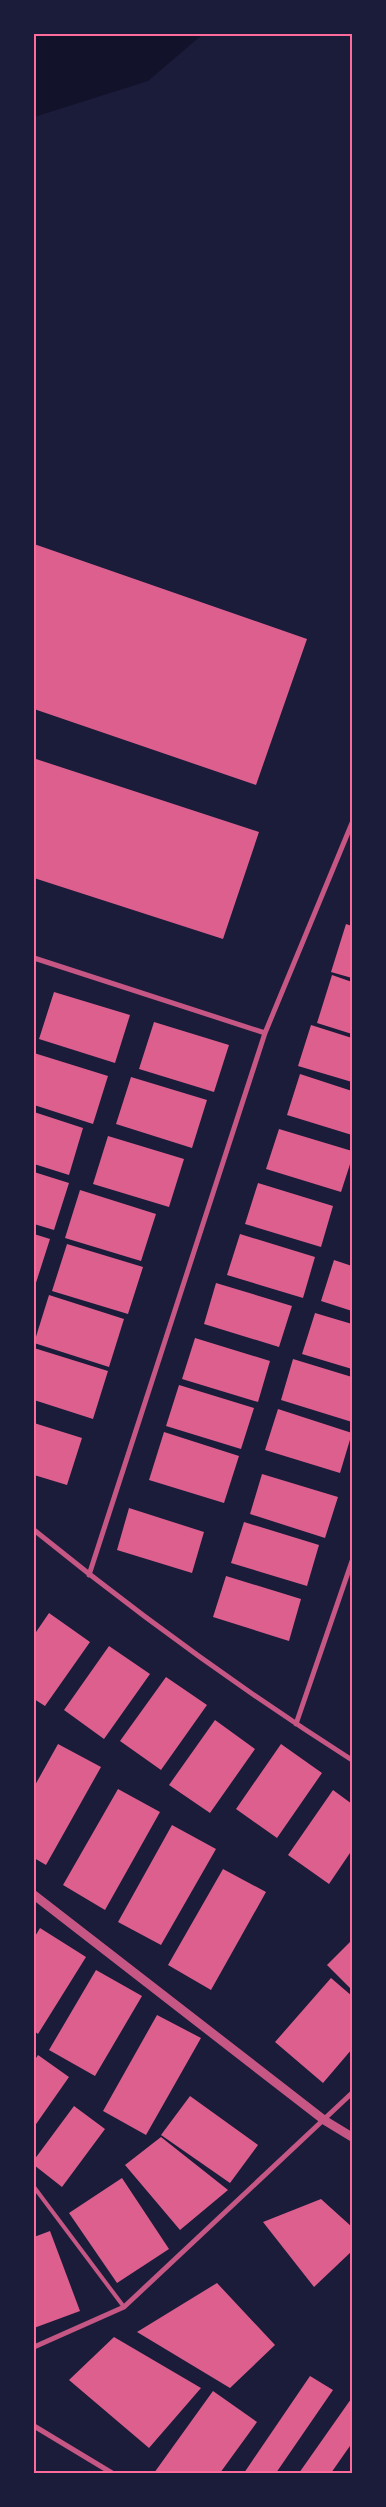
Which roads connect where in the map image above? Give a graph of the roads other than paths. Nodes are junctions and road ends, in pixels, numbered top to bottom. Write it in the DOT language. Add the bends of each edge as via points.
graph roads {
  1 [pos="352,823"];
  2 [pos="34,958"];
  3 [pos="265,1033"];
  4 [pos="34,1530"];
  5 [pos="352,1561"];
  6 [pos="90,1575"];
  7 [pos="296,1724"];
  8 [pos="352,1760"];
  9 [pos="34,1895"];
  10 [pos="352,2094"];
  11 [pos="324,2120"];
  12 [pos="352,2138"];
  13 [pos="34,2187"];
  14 [pos="124,2306"];
  15 [pos="34,2347"];
  16 [pos="34,2426"];
  17 [pos="112,2473"];
  1 -- 3 [label="street"];
  2 -- 3 [label="street"];
  3 -- 6 [label="street"];
  4 -- 6 [label="street"];
  5 -- 7 [label="street"];
  6 -- 7 [label="street"];
  7 -- 8 [label="street"];
  9 -- 11 [label="street"];
  10 -- 11 [label="street"];
  11 -- 12 [label="street"];
  11 -- 14 [label="street"];
  13 -- 14 [label="lane"];
  14 -- 15 [label="street"];
  16 -- 17 [label="street"];
}
